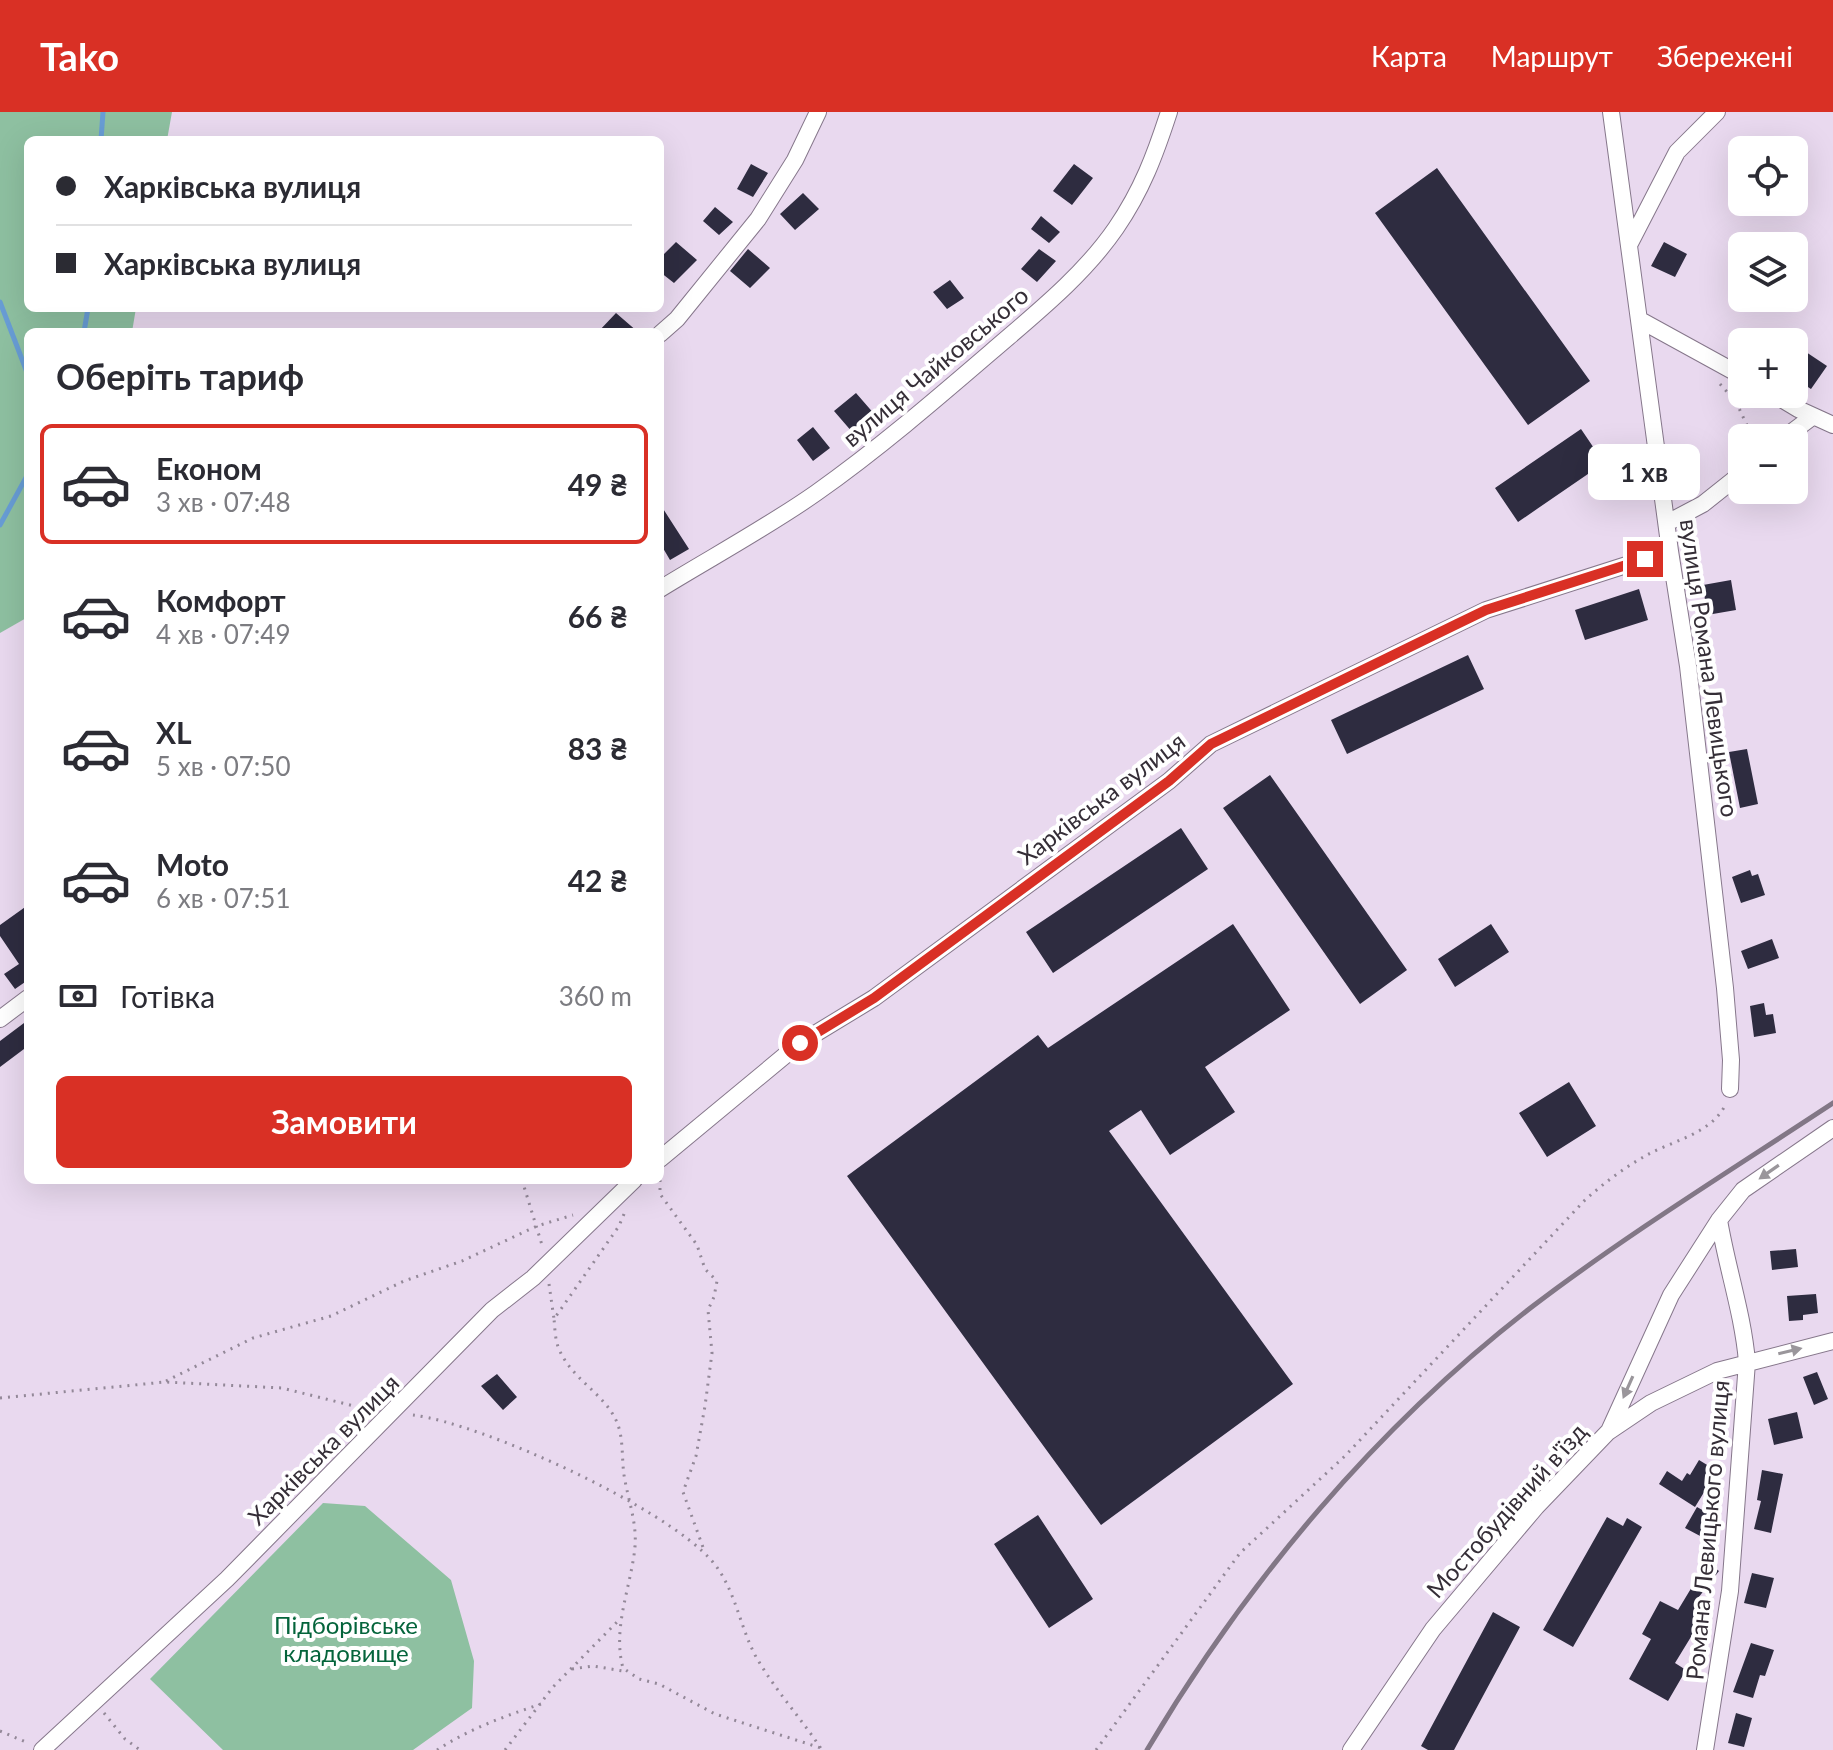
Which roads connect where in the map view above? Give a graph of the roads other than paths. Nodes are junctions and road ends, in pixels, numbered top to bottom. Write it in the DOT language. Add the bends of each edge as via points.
graph roads {
  1 [pos="818,112"];
  2 [pos="1169,112"];
  3 [pos="1611,112"];
  4 [pos="1717,112"];
  5 [pos="1629,245"];
  6 [pos="1640,320"];
  7 [pos="664,330"];
  8 [pos="1728,368"];
  9 [pos="1797,408"];
  10 [pos="1812,417"];
  11 [pos="1803,424"];
  12 [pos="1833,425"];
  13 [pos="1728,484"];
  14 [pos="1667,523"];
  15 [pos="1670,551"];
  16 [pos="664,587"];
  17 [pos="24,1001"];
  18 [pos="0,1019"];
  19 [pos="1730,1089"];
  20 [pos="1833,1128"];
  21 [pos="680,1143"];
  22 [pos="664,1144"];
  23 [pos="664,1156"];
  24 [pos="630,1184"];
  25 [pos="1719,1220"];
  26 [pos="1833,1341"];
  27 [pos="1747,1362"];
  28 [pos="1608,1432"];
  29 [pos="42,1750"];
  30 [pos="1351,1750"];
  31 [pos="1705,1750"];
  1 -- 7 [label="street" via="758,219"];
  2 -- 16 [label="street, вулиця Чайковського" via="1149,173 1128,210 1070,282 840,476"];
  3 -- 5 [label="street, вулиця Романа Левицького"];
  4 -- 5 [label="street" via="1677,152"];
  5 -- 6 [label="street, вулиця Романа Левицького"];
  6 -- 8 [label="street"];
  6 -- 14 [label="street, вулиця Романа Левицького"];
  9 -- 10 [label="street"];
  10 -- 11 [label="street"];
  10 -- 12 [label="street"];
  13 -- 14 [label="street"];
  14 -- 15 [label="street, вулиця Романа Левицького"];
  15 -- 19 [label="street, вулиця Романа Левицького" via="1720,946"];
  15 -- 21 [label="street, Харківська вулиця" via="1486,610 1211,744 1169,781 874,998 800,1043"];
  17 -- 18 [label="street"];
  20 -- 25 [label="street, one-way" via="1743,1190"];
  21 -- 22 [label="street"];
  21 -- 23 [label="street, Харківська вулиця"];
  24 -- 29 [label="street, Харківська вулиця" via="492,1310 227,1579"];
  25 -- 27 [label="street, Романа Левицького вулиця"];
  25 -- 28 [label="street, one-way" via="1671,1295"];
  27 -- 26 [label="street, Мостобудівний в'їзд, one-way"];
  27 -- 28 [label="street, Мостобудівний в'їзд" via="1651,1403"];
  27 -- 31 [label="street, Романа Левицького вулиця" via="1730,1591"];
  28 -- 30 [label="street, Мостобудівний в'їзд" via="1527,1516 1433,1629"];
}
